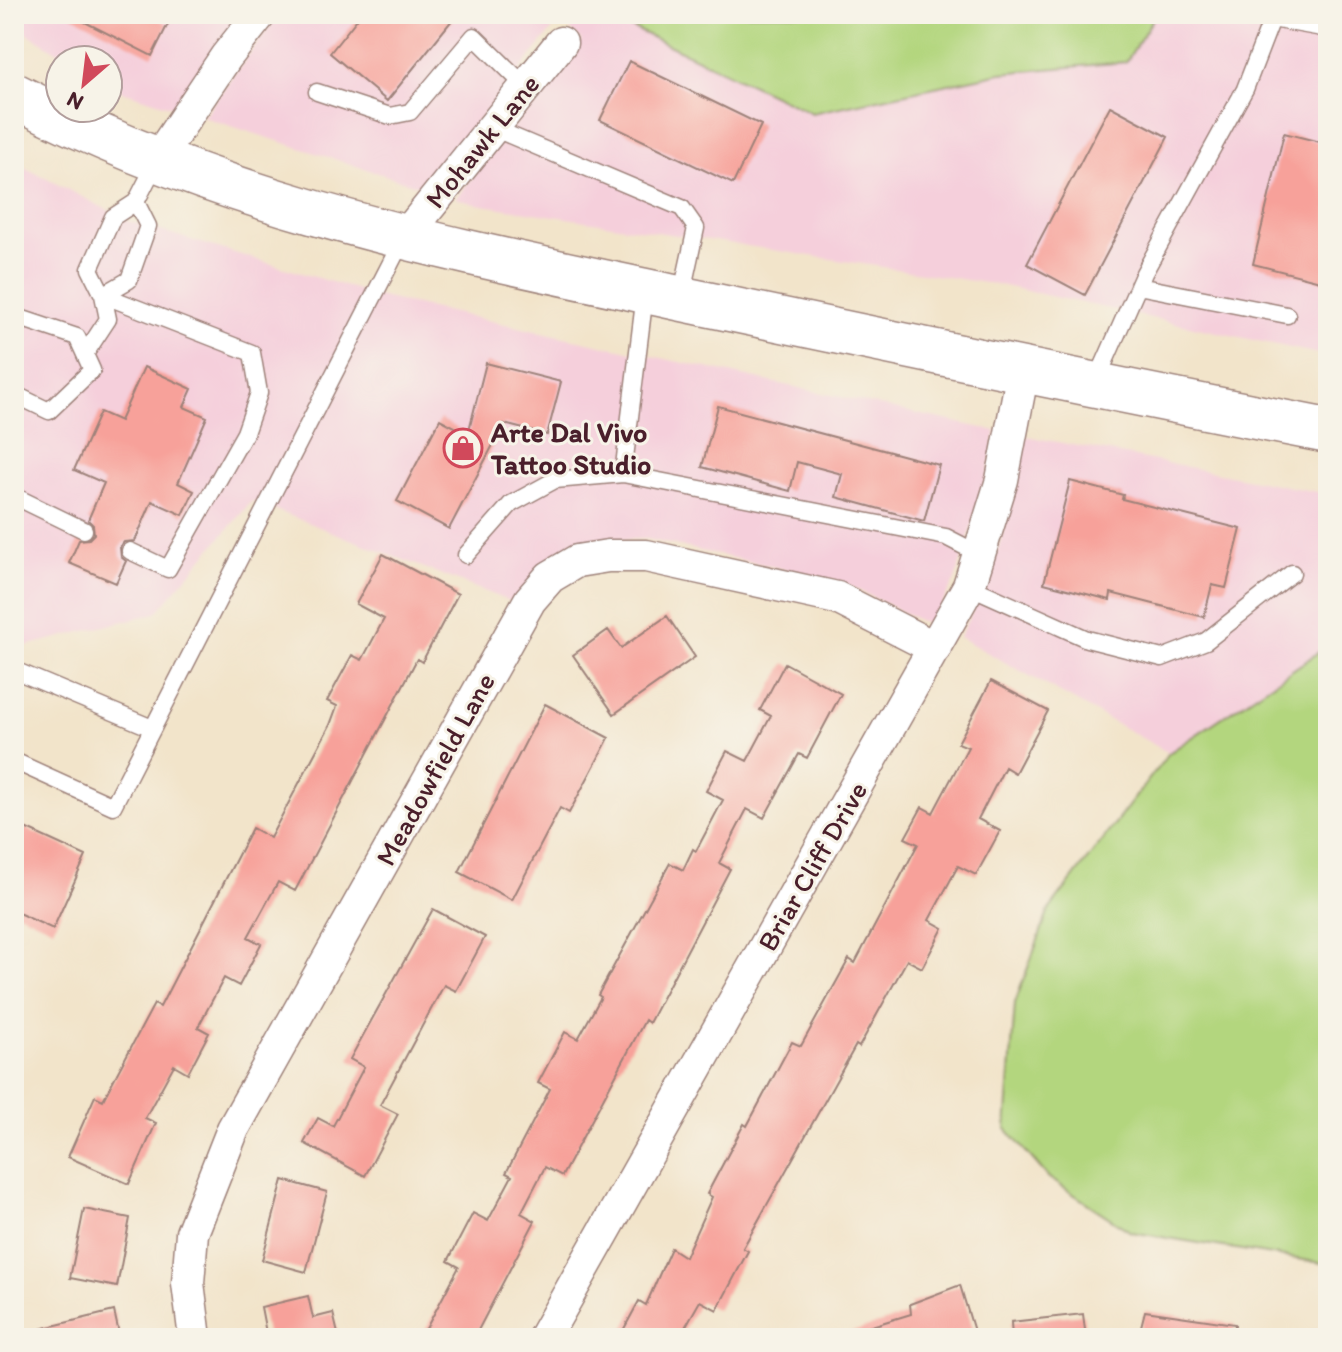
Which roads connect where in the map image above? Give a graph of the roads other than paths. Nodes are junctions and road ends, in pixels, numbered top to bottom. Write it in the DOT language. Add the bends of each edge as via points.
graph roads {
  1 [pos="260,14"];
  2 [pos="1328,29"];
  3 [pos="561,43"];
  4 [pos="526,87"];
  5 [pos="317,92"];
  6 [pos="14,95"];
  7 [pos="493,128"];
  8 [pos="157,160"];
  9 [pos="136,202"];
  10 [pos="403,239"];
  11 [pos="1138,286"];
  12 [pos="103,295"];
  13 [pos="663,295"];
  14 [pos="1287,315"];
  15 [pos="14,316"];
  16 [pos="85,354"];
  17 [pos="1023,371"];
  18 [pos="1094,385"];
  19 [pos="14,394"];
  20 [pos="1328,431"];
  21 [pos="623,474"];
  22 [pos="14,496"];
  23 [pos="84,530"];
  24 [pos="130,551"];
  25 [pos="466,555"];
  26 [pos="981,555"];
  27 [pos="1292,573"];
  28 [pos="969,586"];
  29 [pos="935,648"];
  30 [pos="14,670"];
  31 [pos="152,728"];
  32 [pos="14,761"];
  33 [pos="195,1338"];
  34 [pos="544,1338"];
  1 -- 8 [label="street"];
  2 -- 11 [label="lane" via="1272,19 1245,89"];
  3 -- 4 [label="street, Mohawk Lane"];
  4 -- 5 [label="lane" via="474,36 410,112 390,116"];
  4 -- 7 [label="street, Mohawk Lane"];
  6 -- 8 [label="main road"];
  7 -- 10 [label="street, Mohawk Lane"];
  7 -- 13 [label="lane" via="682,208 696,228"];
  8 -- 9 [label="lane"];
  8 -- 10 [label="main road" via="297,210"];
  9 -- 12 [label="lane" via="113,217 90,269"];
  9 -- 12 [label="lane" via="148,226 129,280"];
  10 -- 13 [label="main road"];
  10 -- 31 [label="lane"];
  11 -- 14 [label="lane"];
  11 -- 18 [label="lane"];
  12 -- 16 [label="lane" via="108,319"];
  12 -- 24 [label="lane" via="252,353 259,393 245,433 168,569"];
  13 -- 17 [label="main road"];
  13 -- 21 [label="lane"];
  15 -- 16 [label="lane" via="77,337"];
  16 -- 19 [label="lane" via="92,370 49,411"];
  17 -- 18 [label="main road"];
  17 -- 26 [label="street, Briar Cliff Drive"];
  18 -- 20 [label="main road"];
  21 -- 25 [label="lane" via="555,480 511,504"];
  21 -- 26 [label="lane" via="946,537"];
  22 -- 23 [label="lane"];
  26 -- 28 [label="street, Briar Cliff Drive"];
  27 -- 28 [label="lane" via="1206,641 1162,658 1087,639"];
  28 -- 29 [label="street, Briar Cliff Drive"];
  29 -- 33 [label="street, Meadowfield Lane" via="837,598 646,556 577,561 550,577 530,600 233,1129 192,1233 188,1283"];
  29 -- 34 [label="street, Briar Cliff Drive"];
  30 -- 31 [label="lane"];
  31 -- 32 [label="lane" via="113,806"];
}
